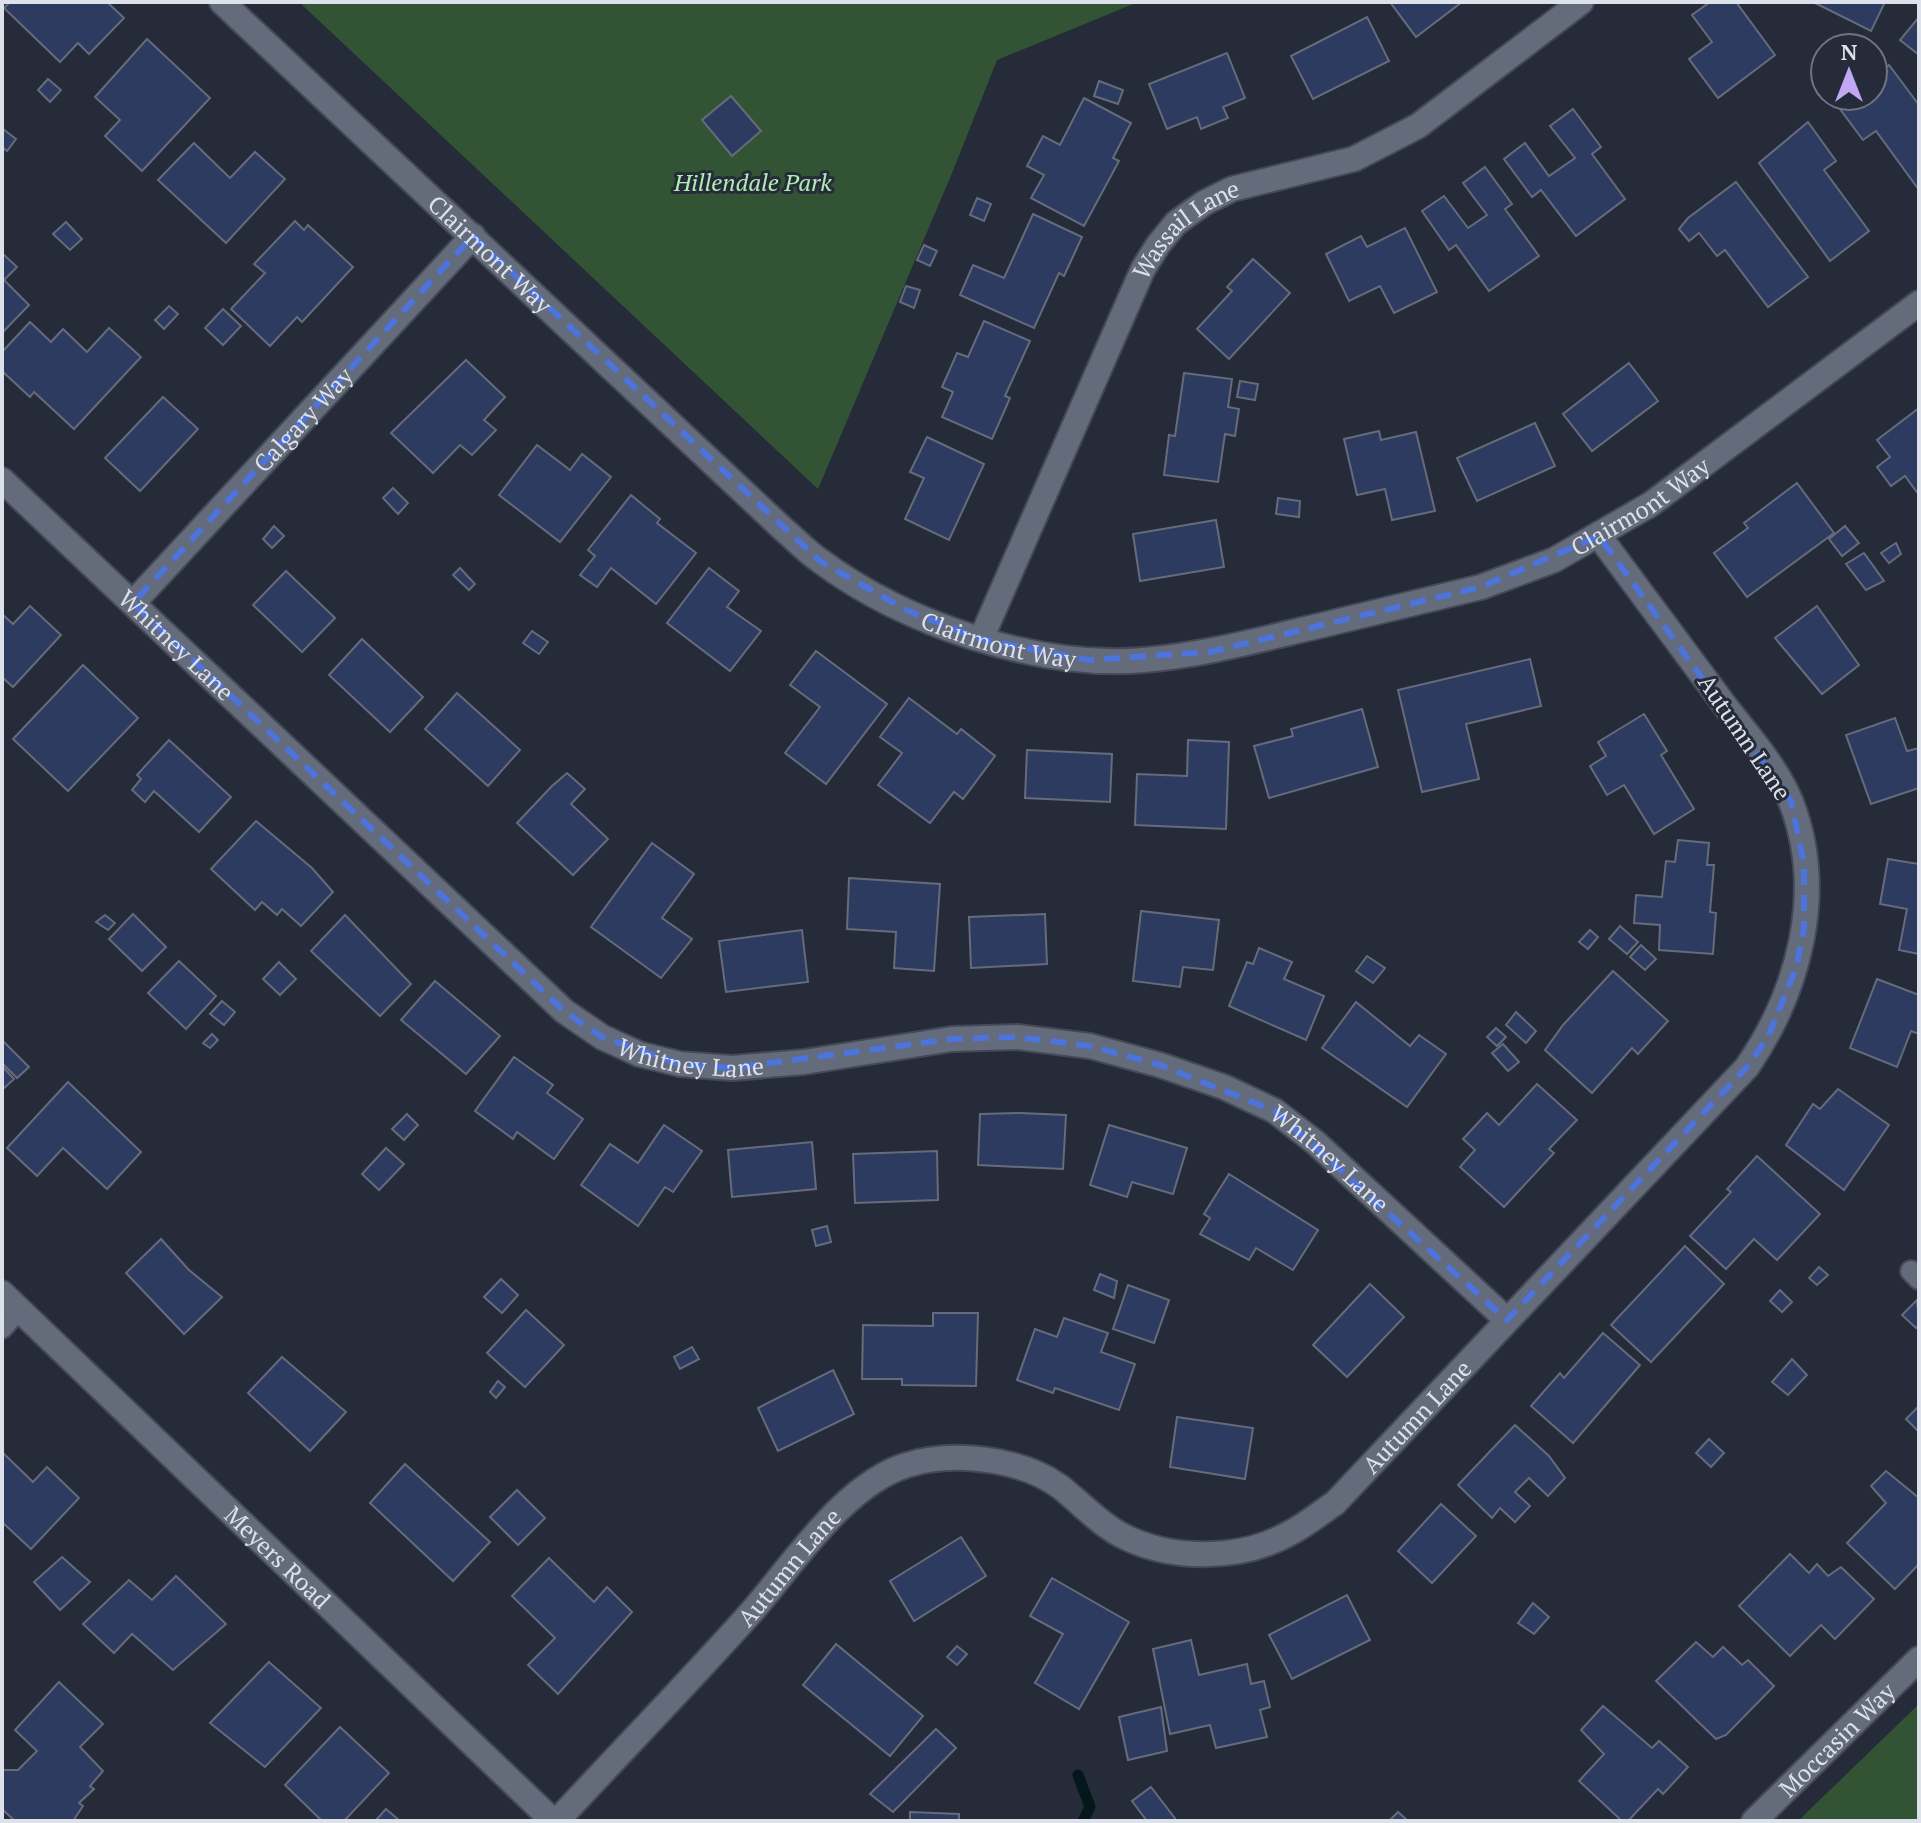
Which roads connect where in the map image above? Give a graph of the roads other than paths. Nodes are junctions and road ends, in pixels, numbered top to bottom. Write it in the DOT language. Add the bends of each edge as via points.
graph roads {
  1 [pos="222,2"];
  2 [pos="1581,2"];
  3 [pos="473,236"];
  4 [pos="1919,303"];
  5 [pos="2,480"];
  6 [pos="1599,536"];
  7 [pos="133,603"];
  8 [pos="981,639"];
  9 [pos="10,1301"];
  10 [pos="1507,1320"];
  11 [pos="2,1328"];
  12 [pos="1919,1659"];
  13 [pos="555,1821"];
  14 [pos="1754,1821"];
  1 -- 3 [label="street, Clairmont Way"];
  2 -- 8 [label="street, Wassail Lane" via="1418,126 1354,159 1232,189 1176,223 1143,269"];
  3 -- 7 [label="street, Calgary Way"];
  3 -- 8 [label="street, Clairmont Way" via="820,561 908,611"];
  4 -- 6 [label="street, Clairmont Way" via="1651,504"];
  5 -- 7 [label="street, Whitney Lane"];
  6 -- 8 [label="street, Clairmont Way" via="1554,560 1481,587 1210,652 1088,660"];
  6 -- 10 [label="street, Autumn Lane" via="1791,801 1804,864 1804,929 1785,1001 1747,1067"];
  7 -- 10 [label="street, Whitney Lane" via="564,1011 602,1037 667,1061 732,1068 952,1039 1017,1037 1090,1046 1160,1065 1275,1111"];
  9 -- 11 [label="lane"];
  9 -- 13 [label="street, Meyers Road"];
  10 -- 13 [label="street, Autumn Lane" via="1335,1503 1288,1534 1246,1549 1205,1555 1159,1549 1120,1534 1056,1484 987,1459 906,1465 864,1487 836,1510 748,1616"];
  12 -- 14 [label="street, Moccasin Way"];
}
